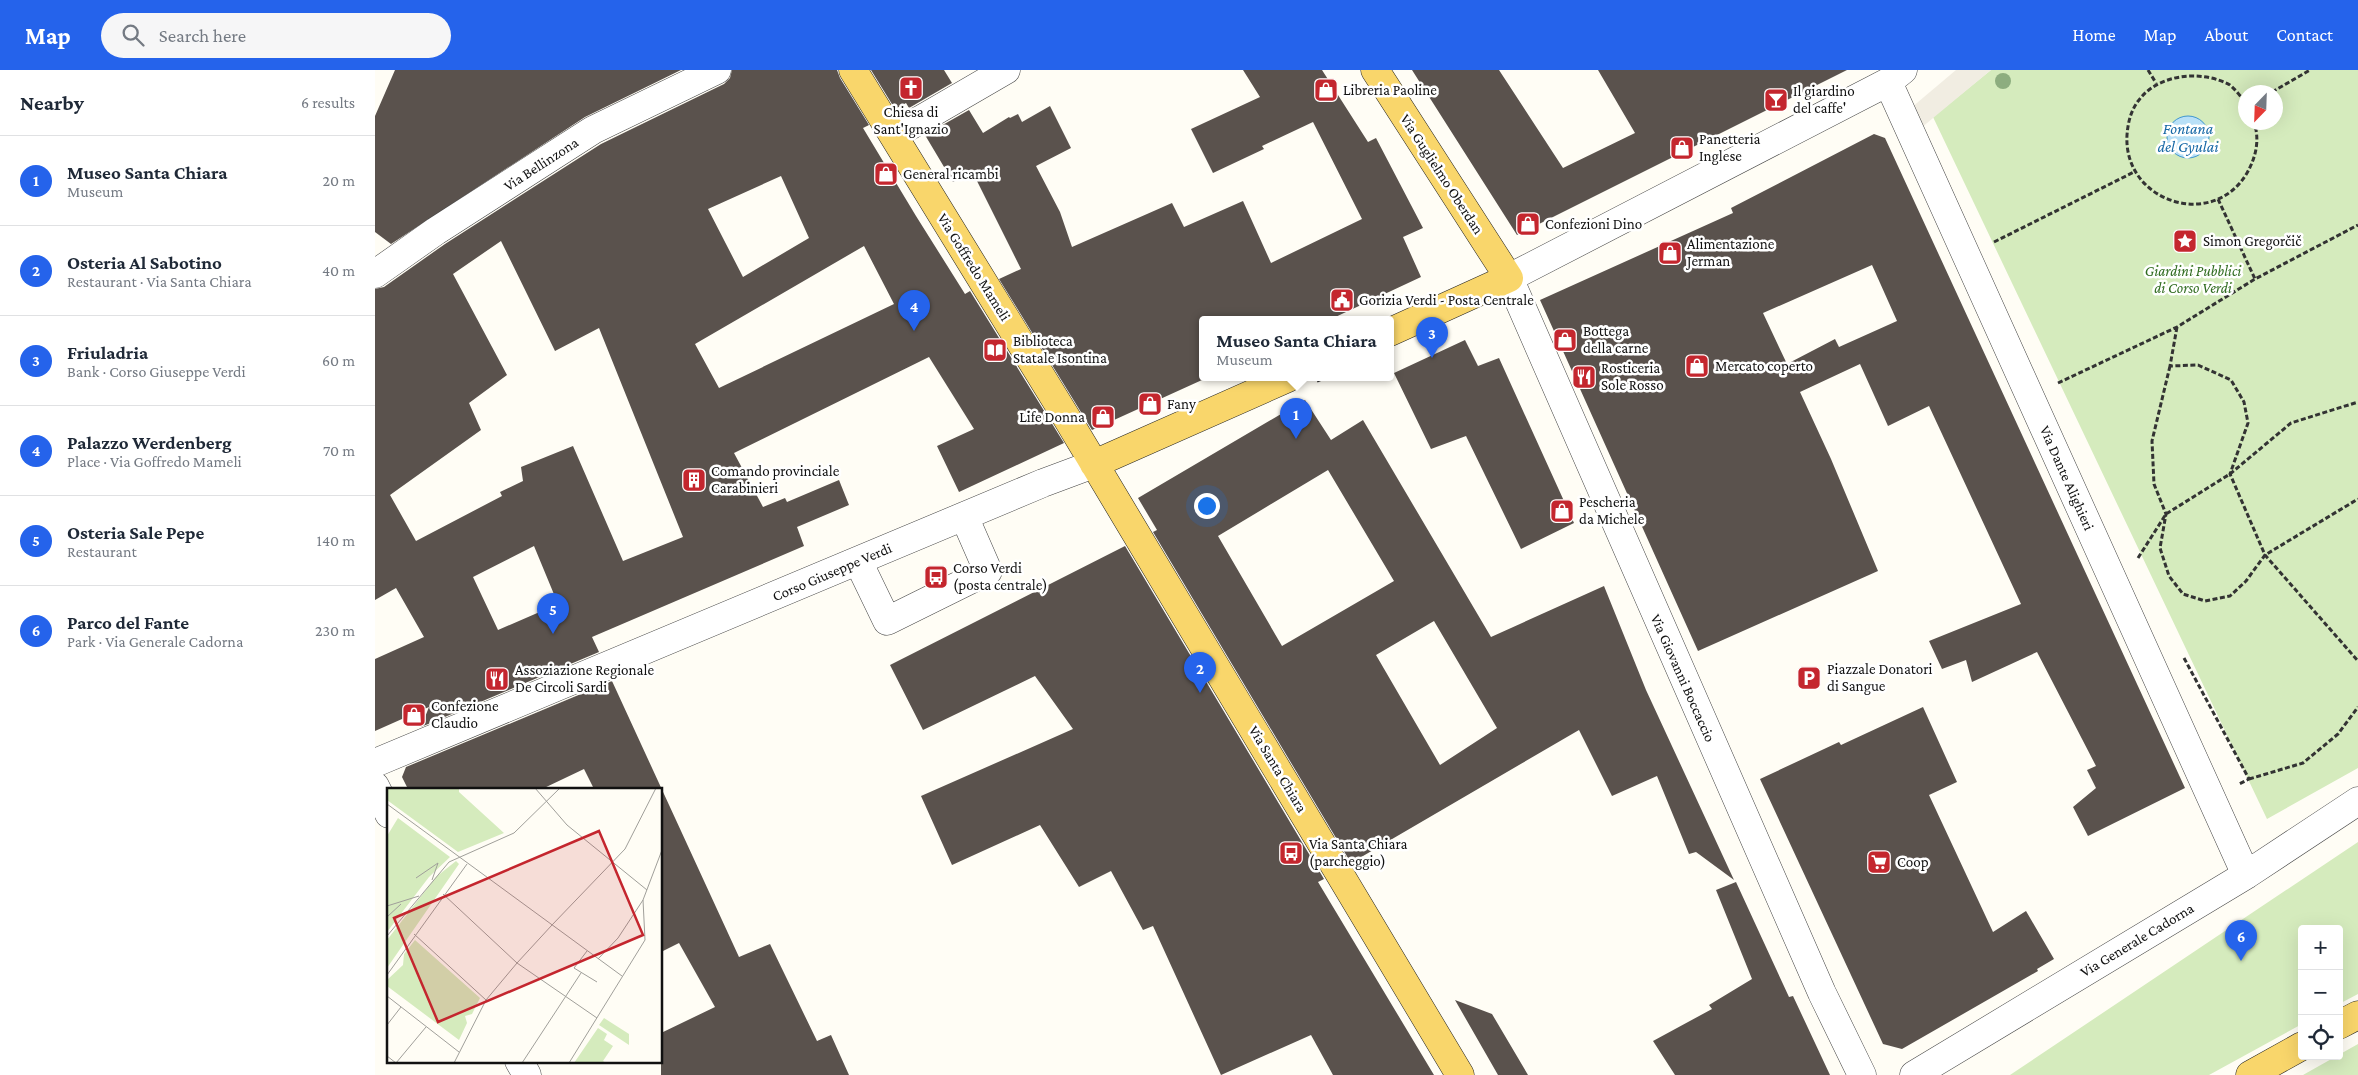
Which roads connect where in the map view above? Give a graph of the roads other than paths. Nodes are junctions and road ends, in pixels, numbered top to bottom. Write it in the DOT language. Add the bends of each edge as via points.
graph roads {
  1 [pos="717,70"];
  2 [pos="853,70"];
  3 [pos="1006,70"];
  4 [pos="1375,70"];
  5 [pos="1895,76"];
  6 [pos="894,135"];
  7 [pos="375,274"];
  8 [pos="1509,278"];
  9 [pos="1394,330"];
  10 [pos="1281,381"];
  11 [pos="1094,464"];
  12 [pos="964,516"];
  13 [pos="858,561"];
  14 [pos="375,763"];
  15 [pos="375,786"];
  16 [pos="2358,801"];
  17 [pos="387,810"];
  18 [pos="2246,875"];
  19 [pos="2358,1015"];
  20 [pos="2343,1023"];
  21 [pos="2298,1048"];
  22 [pos="520,1062"];
  23 [pos="527,1075"];
  24 [pos="1460,1075"];
  25 [pos="1862,1075"];
  26 [pos="1914,1075"];
  27 [pos="2250,1075"];
  1 -- 7 [label="street, Via Bellinzona" via="593,130"];
  2 -- 6 [label="main road, Via Goffredo Mameli"];
  3 -- 6 [label="street"];
  4 -- 8 [label="main road, Via Guglielmo Oberdan"];
  5 -- 8 [label="street"];
  5 -- 18 [label="street, Via Dante Alighieri"];
  6 -- 11 [label="main road, Via Goffredo Mameli"];
  8 -- 9 [label="main road"];
  8 -- 25 [label="street, Via Giovanni Boccaccio" via="1814,975"];
  10 -- 11 [label="main road, Corso Giuseppe Verdi"];
  11 -- 12 [label="street, Corso Giuseppe Verdi"];
  11 -- 24 [label="main road, Via Santa Chiara"];
  12 -- 13 [label="street, Corso Giuseppe Verdi"];
  12 -- 13 [label="street" via="988,571 887,621"];
  13 -- 14 [label="street, Corso Giuseppe Verdi"];
  15 -- 17 [label="street"];
  16 -- 18 [label="street, Via Generale Cadorna"];
  18 -- 26 [label="street, Via Generale Cadorna"];
  19 -- 20 [label="main road"];
  21 -- 27 [label="main road"];
  22 -- 23 [label="street"];
}
